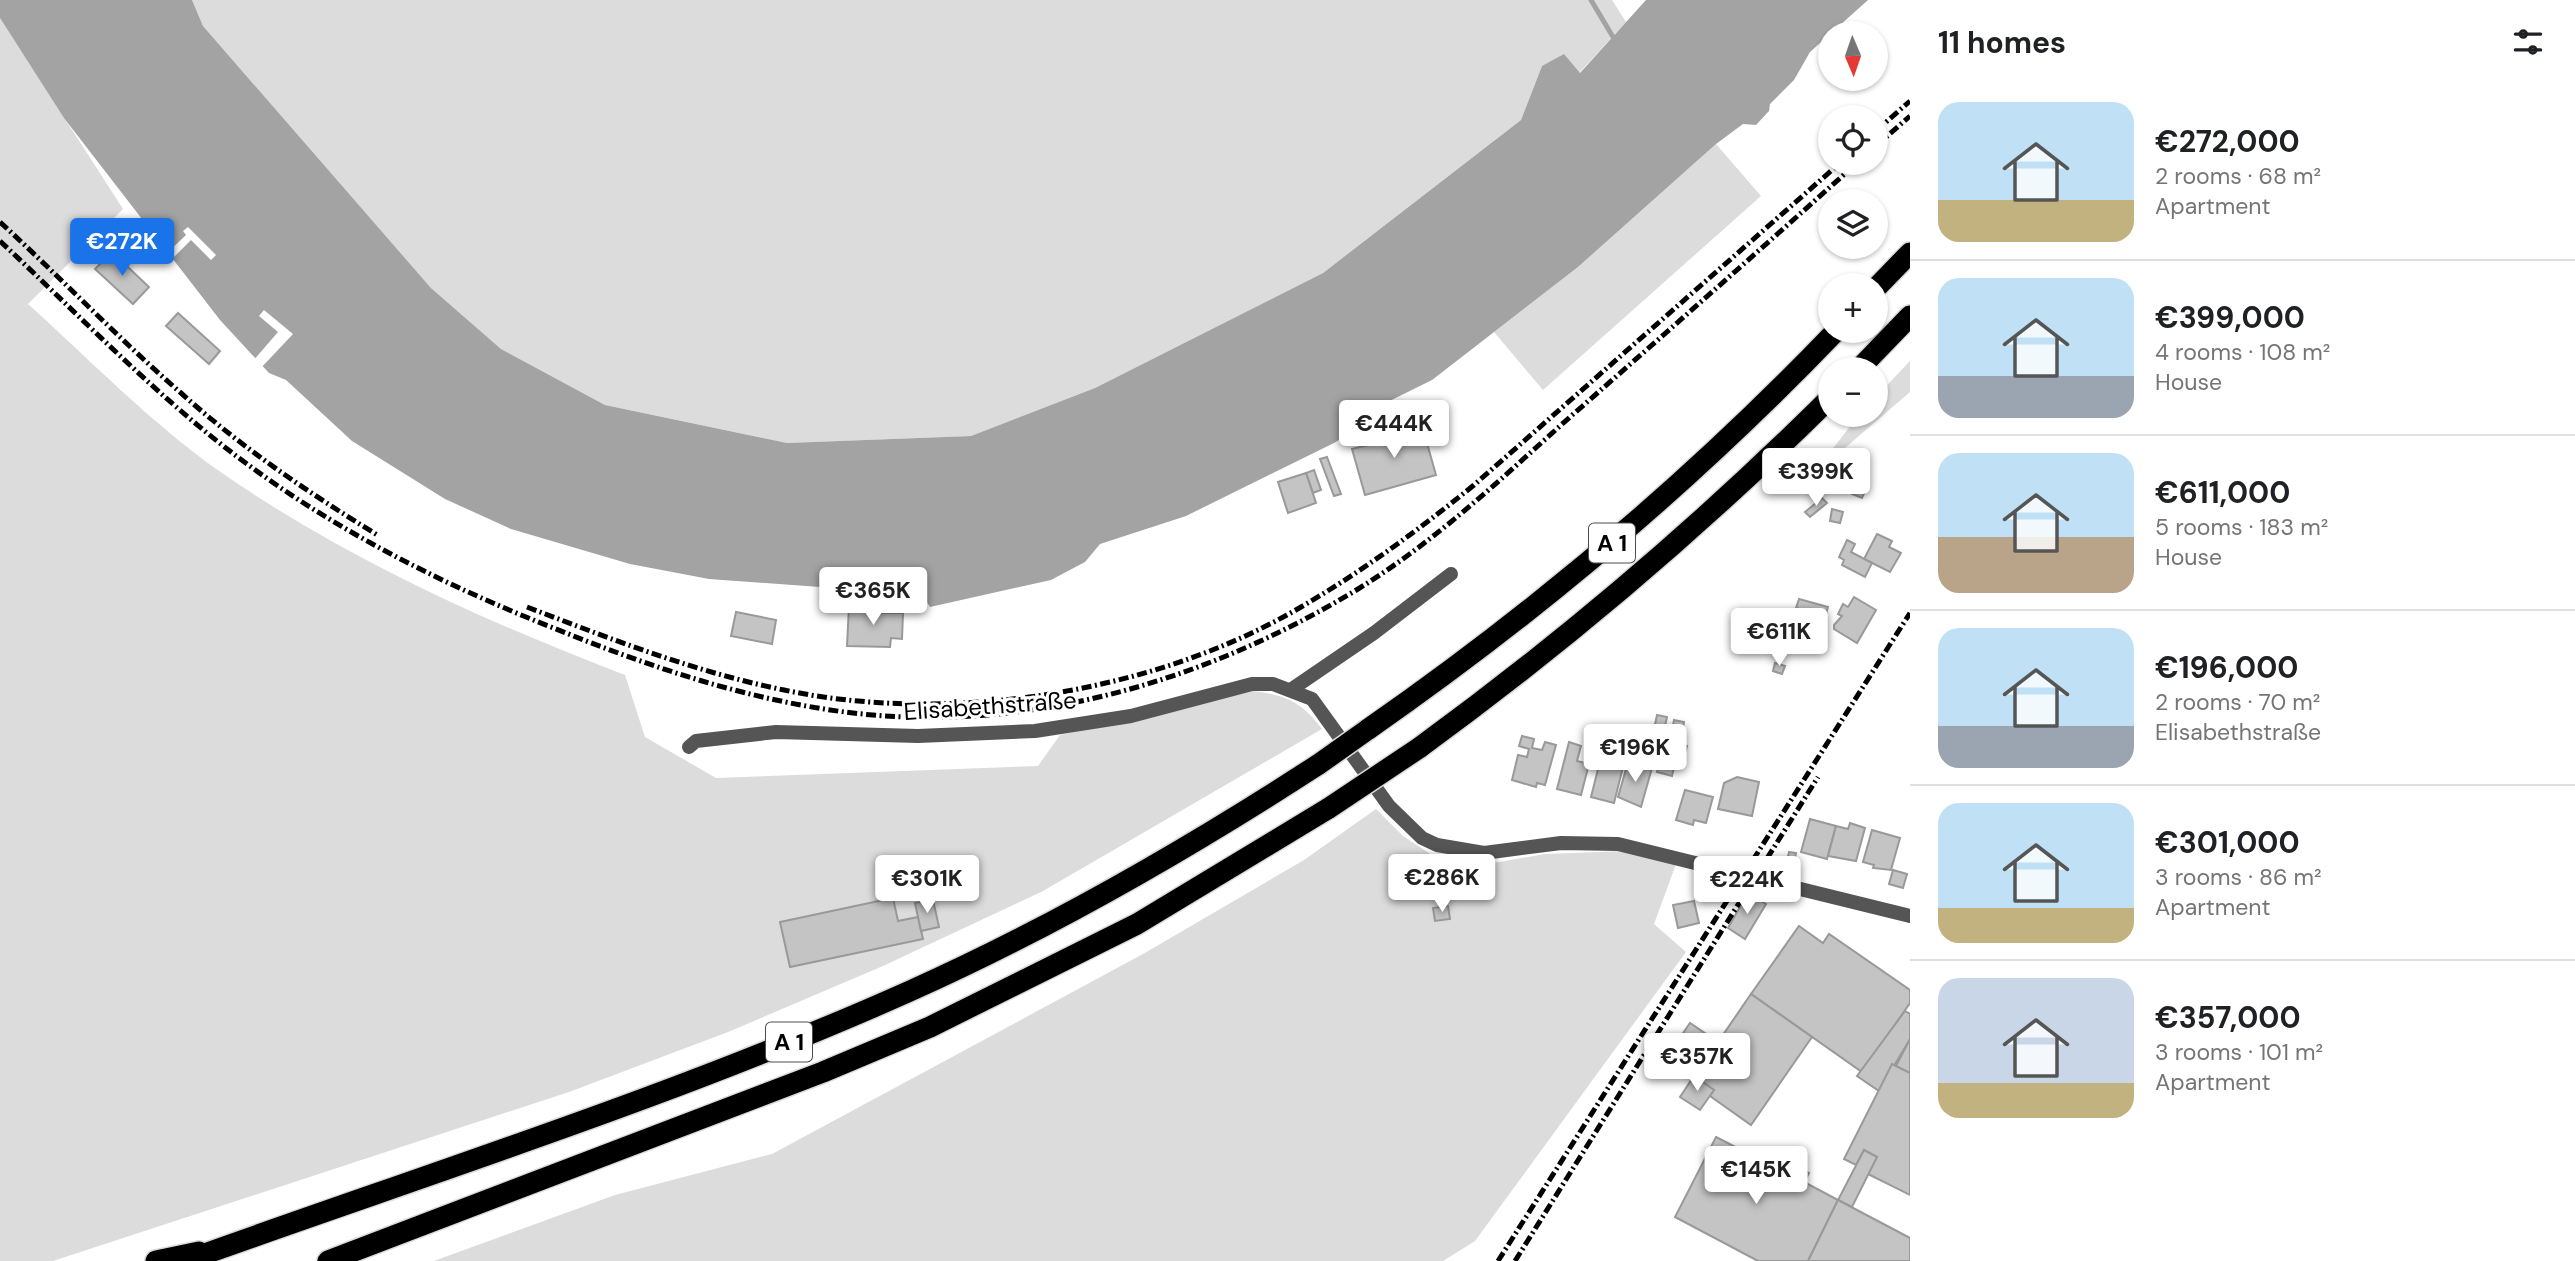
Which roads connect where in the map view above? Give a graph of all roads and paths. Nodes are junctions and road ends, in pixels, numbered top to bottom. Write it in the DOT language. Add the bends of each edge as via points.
graph roads {
  1 [pos="1910,253"];
  2 [pos="1888,276"];
  3 [pos="1910,316"];
  4 [pos="1824,343"];
  5 [pos="1871,357"];
  6 [pos="1818,410"];
  7 [pos="1451,574"];
  8 [pos="1292,689"];
  9 [pos="689,747"];
  10 [pos="1910,916"];
  11 [pos="464,1207"];
  12 [pos="225,1247"];
  13 [pos="156,1261"];
  14 [pos="185,1261"];
  15 [pos="308,1261"];
  16 [pos="328,1261"];
  1 -- 2 [label="highway"];
  3 -- 5 [label="highway"];
  4 -- 12 [label="highway, A 1, bridge" via="1708,459 1462,664 1319,764 1115,889 912,990 809,1034"];
  6 -- 11 [label="highway, A 1, bridge" via="1743,485 1503,687 1329,808 1138,924 930,1027 823,1072"];
  7 -- 8 [label="street"];
  8 -- 9 [label="street, Elisabethstraße" via="1252,684 1130,716 1035,731 918,736 776,732 696,741"];
  8 -- 10 [label="street, Elisabethstraße" via="1312,699 1389,806 1422,838 1437,845 1484,853 1561,843 1618,844"];
  11 -- 15 [label="highway, A 1"];
  11 -- 16 [label="highway"];
  12 -- 13 [label="highway"];
  12 -- 14 [label="highway, A 1"];
}
